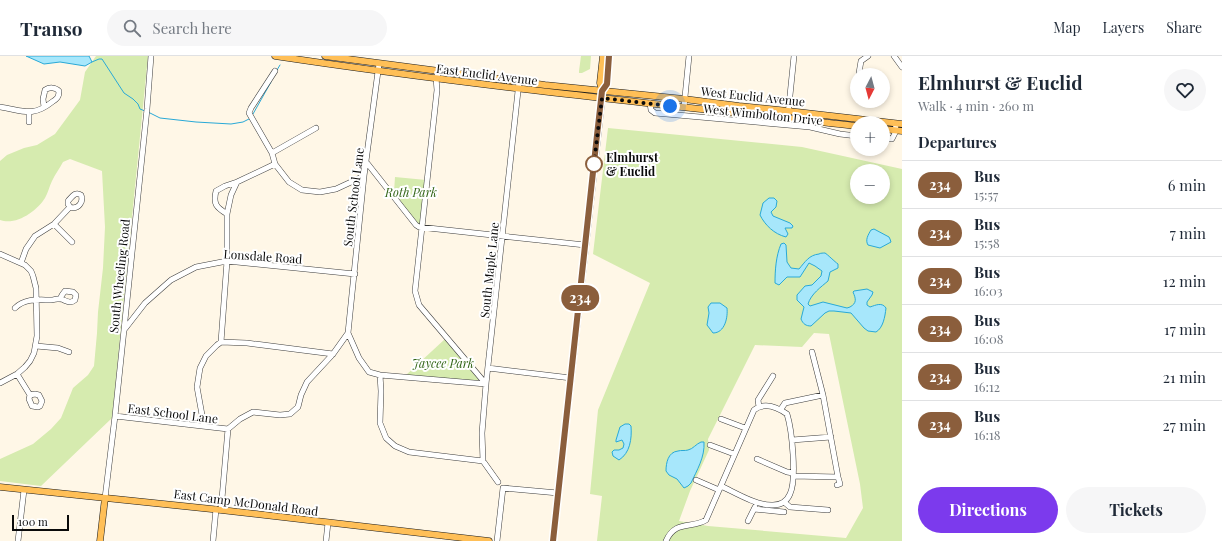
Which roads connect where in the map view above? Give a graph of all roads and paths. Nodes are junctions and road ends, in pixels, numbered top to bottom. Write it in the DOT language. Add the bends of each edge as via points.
graph roads {
  1 [pos="151,56"];
  2 [pos="275,56"];
  3 [pos="325,56"];
  4 [pos="603,56"];
  5 [pos="610,56"];
  6 [pos="689,56"];
  7 [pos="794,56"];
  8 [pos="868,56"];
  9 [pos="894,56"];
  10 [pos="379,64"];
  11 [pos="902,67"];
  12 [pos="860,68"];
  13 [pos="275,71"];
  14 [pos="378,71"];
  15 [pos="439,72"];
  16 [pos="439,78"];
  17 [pos="519,85"];
  18 [pos="602,94"];
  19 [pos="684,99"];
  20 [pos="650,103"];
  21 [pos="0,107"];
  22 [pos="44,107"];
  23 [pos="684,107"];
  24 [pos="788,111"];
  25 [pos="29,112"];
  26 [pos="787,118"];
  27 [pos="29,122"];
  28 [pos="850,125"];
  29 [pos="899,127"];
  30 [pos="316,128"];
  31 [pos="850,135"];
  32 [pos="890,139"];
  33 [pos="272,153"];
  34 [pos="367,163"];
  35 [pos="275,164"];
  36 [pos="364,176"];
  37 [pos="237,182"];
  38 [pos="70,207"];
  39 [pos="227,214"];
  40 [pos="54,224"];
  41 [pos="422,228"];
  42 [pos="503,237"];
  43 [pos="72,242"];
  44 [pos="585,245"];
  45 [pos="0,254"];
  46 [pos="227,261"];
  47 [pos="21,263"];
  48 [pos="355,274"];
  49 [pos="60,299"];
  50 [pos="36,300"];
  51 [pos="15,308"];
  52 [pos="123,330"];
  53 [pos="348,333"];
  54 [pos="219,344"];
  55 [pos="36,346"];
  56 [pos="69,352"];
  57 [pos="812,352"];
  58 [pos="333,354"];
  59 [pos="488,368"];
  60 [pos="17,374"];
  61 [pos="380,375"];
  62 [pos="773,376"];
  63 [pos="571,378"];
  64 [pos="0,383"];
  65 [pos="486,384"];
  66 [pos="30,395"];
  67 [pos="823,395"];
  68 [pos="759,407"];
  69 [pos="781,409"];
  70 [pos="115,416"];
  71 [pos="721,419"];
  72 [pos="204,426"];
  73 [pos="745,428"];
  74 [pos="228,429"];
  75 [pos="831,437"];
  76 [pos="792,440"];
  77 [pos="710,445"];
  78 [pos="734,454"];
  79 [pos="757,459"];
  80 [pos="483,461"];
  81 [pos="793,474"];
  82 [pos="838,477"];
  83 [pos="696,480"];
  84 [pos="498,482"];
  85 [pos="837,485"];
  86 [pos="0,487"];
  87 [pos="720,488"];
  88 [pos="24,490"];
  89 [pos="558,494"];
  90 [pos="105,498"];
  91 [pos="757,502"];
  92 [pos="784,502"];
  93 [pos="754,509"];
  94 [pos="218,510"];
  95 [pos="828,510"];
  96 [pos="784,512"];
  97 [pos="748,521"];
  98 [pos="328,523"];
  99 [pos="441,538"];
  100 [pos="18,541"];
  101 [pos="100,541"];
  102 [pos="213,541"];
  103 [pos="326,541"];
  104 [pos="488,541"];
  105 [pos="497,541"];
  106 [pos="553,541"];
  107 [pos="666,541"];
  1 -- 52 [label="street, South Wheeling Road"];
  2 -- 14 [label="main road, East Euclid Avenue"];
  3 -- 10 [label="main road, East Euclid Avenue"];
  4 -- 18 [label="main road" via="600,83"];
  5 -- 18 [label="main road" via="607,84"];
  6 -- 19 [label="street"];
  7 -- 24 [label="street"];
  8 -- 12 [label="street" via="861,61"];
  9 -- 11 [label="street"];
  10 -- 14 [label="street, South School Lane"];
  10 -- 15 [label="main road, East Euclid Avenue"];
  13 -- 33 [label="street" via="249,113"];
  14 -- 16 [label="main road, East Euclid Avenue"];
  14 -- 34 [label="street, South School Lane"];
  15 -- 16 [label="street"];
  15 -- 17 [label="main road, East Euclid Avenue"];
  16 -- 17 [label="main road, East Euclid Avenue"];
  16 -- 41 [label="street"];
  17 -- 18 [label="main road, East Euclid Avenue"];
  17 -- 42 [label="street, South Maple Lane"];
  18 -- 19 [label="main road, West Euclid Avenue"];
  18 -- 20 [label="main road, West Euclid Avenue"];
  18 -- 44 [label="main road"];
  19 -- 23 [label="street"];
  19 -- 24 [label="main road, West Euclid Avenue"];
  20 -- 23 [label="main road, West Euclid Avenue"];
  20 -- 31 [label="street, West Wimbolton Drive" via="651,110 655,113 810,127"];
  21 -- 25 [label="street"];
  22 -- 25 [label="street"];
  23 -- 26 [label="main road, West Euclid Avenue"];
  24 -- 26 [label="street"];
  24 -- 29 [label="main road, West Euclid Avenue"];
  25 -- 27 [label="street"];
  26 -- 28 [label="main road, West Euclid Avenue"];
  29 -- 32 [label="street"];
  30 -- 33 [label="street"];
  33 -- 35 [label="street"];
  34 -- 36 [label="street, South School Lane"];
  34 -- 41 [label="street" via="416,225"];
  35 -- 36 [label="street" via="289,182 302,190 320,192 336,189"];
  35 -- 37 [label="street"];
  36 -- 48 [label="street, South School Lane"];
  37 -- 39 [label="street"];
  37 -- 39 [label="street" via="216,191 214,200 217,207"];
  38 -- 40 [label="street"];
  39 -- 46 [label="street"];
  40 -- 43 [label="street"];
  40 -- 47 [label="street" via="34,236"];
  41 -- 42 [label="street"];
  41 -- 65 [label="street" via="415,291 419,305"];
  42 -- 44 [label="street"];
  42 -- 59 [label="street, South Maple Lane"];
  44 -- 63 [label="main road"];
  45 -- 47 [label="street"];
  46 -- 48 [label="street, Lonsdale Road"];
  46 -- 52 [label="street, Lonsdale Road" via="196,267 171,280 145,303"];
  46 -- 54 [label="street"];
  47 -- 50 [label="street" via="34,276"];
  48 -- 53 [label="street, South School Lane"];
  49 -- 50 [label="street"];
  50 -- 51 [label="street" via="23,302"];
  50 -- 55 [label="street"];
  52 -- 70 [label="street, South Wheeling Road"];
  53 -- 58 [label="street, East School Lane"];
  53 -- 61 [label="street" via="359,358 370,372"];
  54 -- 58 [label="street" via="247,343"];
  54 -- 72 [label="street" via="206,356 200,368 197,387"];
  55 -- 56 [label="street"];
  55 -- 60 [label="street" via="30,361"];
  57 -- 67 [label="street"];
  58 -- 74 [label="street, East School Lane" via="307,382 298,407 290,414 280,416 253,412"];
  59 -- 63 [label="street"];
  59 -- 65 [label="street, South Maple Lane"];
  60 -- 64 [label="street"];
  60 -- 66 [label="street"];
  61 -- 65 [label="street"];
  61 -- 80 [label="street" via="380,423 386,438 395,446 409,452"];
  62 -- 68 [label="street" via="758,400"];
  63 -- 89 [label="main road"];
  65 -- 80 [label="street, South Maple Lane" via="482,433"];
  67 -- 69 [label="street" via="784,403"];
  67 -- 75 [label="street"];
  68 -- 69 [label="street"];
  68 -- 73 [label="street" via="754,410"];
  69 -- 76 [label="street" via="787,414"];
  70 -- 72 [label="street, East School Lane"];
  70 -- 90 [label="street, South Wheeling Road"];
  71 -- 73 [label="street"];
  72 -- 74 [label="street, East School Lane"];
  73 -- 78 [label="street"];
  74 -- 94 [label="street"];
  75 -- 76 [label="street"];
  75 -- 82 [label="street"];
  76 -- 81 [label="street"];
  77 -- 78 [label="street"];
  78 -- 87 [label="street"];
  79 -- 81 [label="street"];
  80 -- 84 [label="street"];
  81 -- 82 [label="street"];
  81 -- 92 [label="street" via="790,493"];
  82 -- 85 [label="street" via="840,484"];
  83 -- 87 [label="street"];
  86 -- 88 [label="main road, East Camp McDonald Road"];
  87 -- 91 [label="street"];
  87 -- 107 [label="street" via="706,520 677,528"];
  88 -- 90 [label="main road, East Camp McDonald Road"];
  88 -- 100 [label="street"];
  89 -- 105 [label="street" via="503,488"];
  89 -- 106 [label="main road"];
  90 -- 94 [label="main road, East Camp McDonald Road"];
  90 -- 101 [label="main road"];
  91 -- 92 [label="street" via="773,506"];
  91 -- 93 [label="street"];
  92 -- 95 [label="street" via="790,507"];
  93 -- 96 [label="street"];
  93 -- 97 [label="street"];
  94 -- 98 [label="main road, East Camp McDonald Road"];
  94 -- 102 [label="street"];
  98 -- 99 [label="main road, East Camp McDonald Road"];
  98 -- 103 [label="street"];
  99 -- 104 [label="main road, East Camp McDonald Road"];
}
